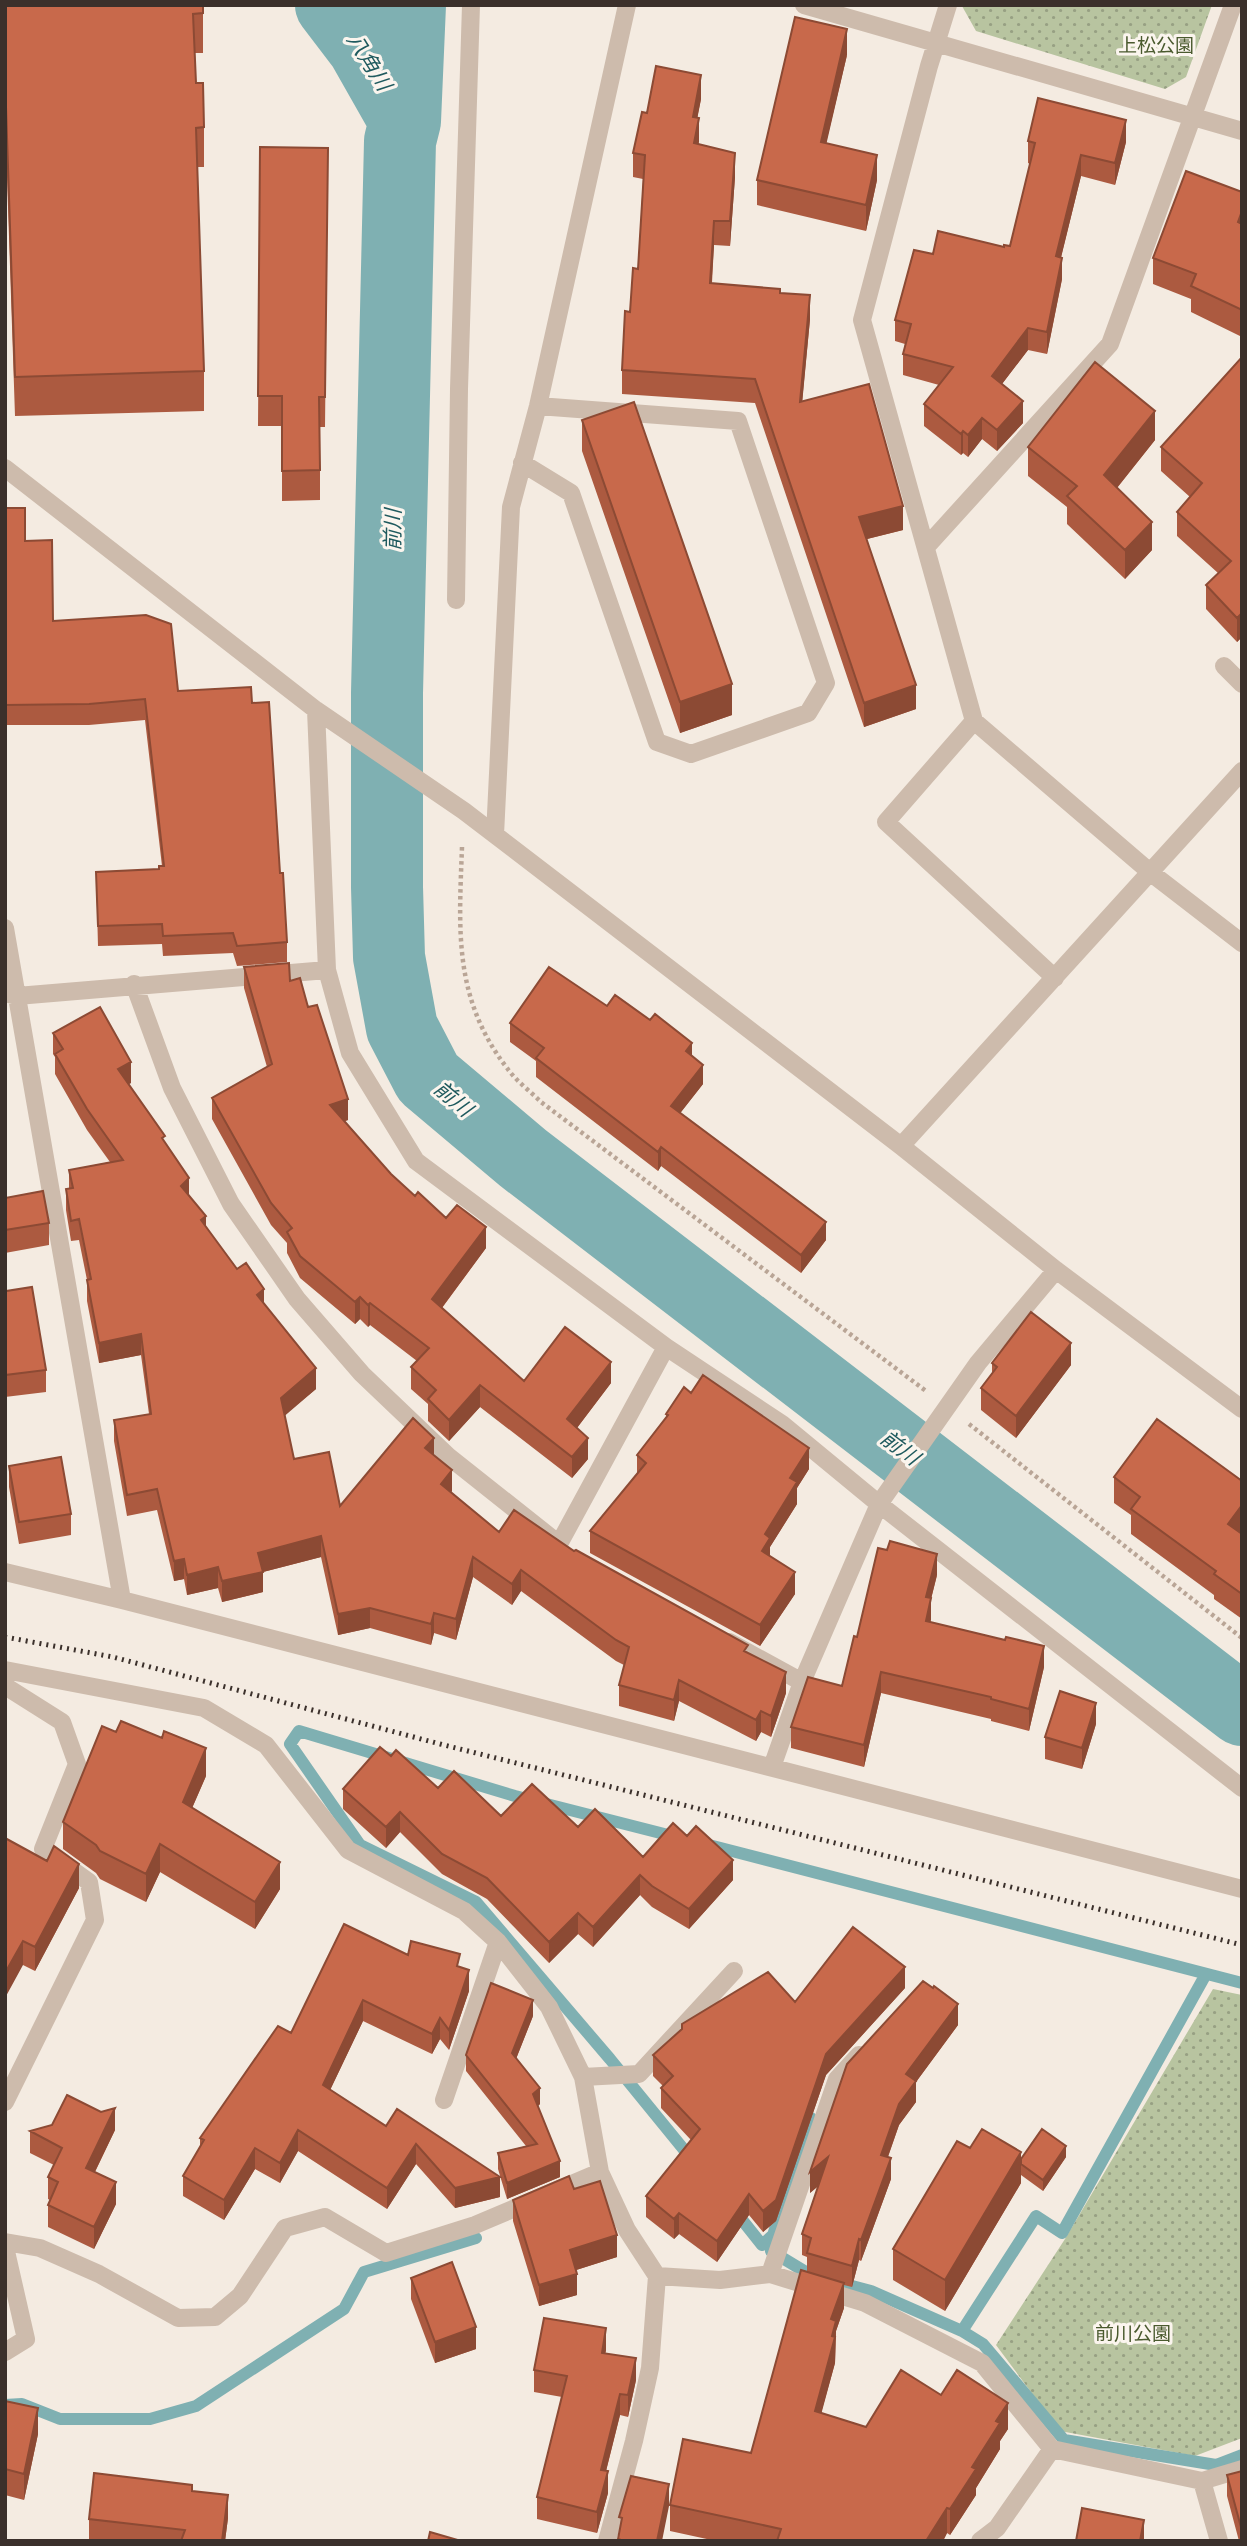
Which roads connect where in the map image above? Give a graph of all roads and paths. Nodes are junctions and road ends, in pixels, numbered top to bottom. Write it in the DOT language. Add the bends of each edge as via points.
graph roads {
  1 [pos="471,5"];
  2 [pos="627,5"];
  3 [pos="804,5"];
  4 [pos="948,5"];
  5 [pos="1233,5"];
  6 [pos="936,43"];
  7 [pos="1192,116"];
  8 [pos="1242,131"];
  9 [pos="538,406"];
  10 [pos="522,463"];
  11 [pos="5,468"];
  12 [pos="927,546"];
  13 [pos="456,600"];
  14 [pos="1224,666"];
  15 [pos="1242,684"];
  16 [pos="317,711"];
  17 [pos="974,721"];
  18 [pos="1242,771"];
  19 [pos="460,809"];
  20 [pos="495,835"];
  21 [pos="1150,872"];
  22 [pos="5,928"];
  23 [pos="1242,943"];
  24 [pos="327,970"];
  25 [pos="1055,978"];
  26 [pos="134,984"];
  27 [pos="11,994"];
  28 [pos="901,1146"];
  29 [pos="1055,1270"];
  30 [pos="666,1347"];
  31 [pos="945,1407"];
  32 [pos="1242,1409"];
  33 [pos="879,1503"];
  34 [pos="5,1573"];
  35 [pos="122,1600"];
  36 [pos="708,1631"];
  37 [pos="1242,1638"];
  38 [pos="5,1670"];
  39 [pos="802,1682"];
  40 [pos="5,1686"];
  41 [pos="772,1767"];
  42 [pos="1242,1788"];
  43 [pos="1242,1889"];
  44 [pos="498,1942"];
  45 [pos="734,1971"];
  46 [pos="871,2042"];
  47 [pos="588,2076"];
  48 [pos="444,2100"];
  49 [pos="5,2102"];
  50 [pos="600,2172"];
  51 [pos="5,2245"];
  52 [pos="771,2273"];
  53 [pos="657,2276"];
  54 [pos="5,2352"];
  55 [pos="1052,2449"];
  56 [pos="1242,2469"];
  57 [pos="1202,2481"];
  58 [pos="607,2541"];
  59 [pos="980,2541"];
  60 [pos="1219,2541"];
  1 -- 13 [label="street"];
  2 -- 9 [label="street"];
  3 -- 6 [label="street"];
  4 -- 6 [label="street"];
  5 -- 7 [label="street"];
  6 -- 7 [label="street"];
  6 -- 12 [label="street" via="862,320"];
  7 -- 8 [label="street"];
  7 -- 12 [label="street" via="1110,344"];
  9 -- 10 [label="street"];
  9 -- 10 [label="street" via="738,421 826,682 808,713 691,754 657,742 571,493"];
  10 -- 20 [label="street" via="511,506"];
  11 -- 16 [label="street"];
  12 -- 17 [label="street"];
  14 -- 15 [label="street"];
  16 -- 19 [label="street"];
  16 -- 24 [label="street"];
  17 -- 21 [label="street"];
  17 -- 25 [label="street" via="886,822"];
  18 -- 21 [label="street"];
  19 -- 20 [label="street"];
  19 -- 31 [label="path" via="459,933 465,981 482,1026 507,1069 541,1102"];
  20 -- 28 [label="street"];
  21 -- 23 [label="street"];
  21 -- 25 [label="street"];
  22 -- 27 [label="street"];
  24 -- 26 [label="street"];
  24 -- 30 [label="street" via="350,1053 416,1161"];
  25 -- 28 [label="street"];
  26 -- 27 [label="street"];
  26 -- 30 [label="street" via="172,1088 231,1204 296,1299 362,1374 448,1456 565,1548"];
  27 -- 35 [label="street"];
  28 -- 29 [label="street"];
  29 -- 31 [label="street"];
  29 -- 32 [label="street"];
  30 -- 33 [label="street" via="782,1424"];
  31 -- 33 [label="street"];
  31 -- 37 [label="path"];
  33 -- 39 [label="street"];
  33 -- 42 [label="street"];
  34 -- 35 [label="street"];
  35 -- 41 [label="street"];
  36 -- 39 [label="street"];
  38 -- 44 [label="street" via="204,1708 266,1745 348,1850 464,1911"];
  39 -- 41 [label="street"];
  40 -- 49 [label="street" via="61,1723 77,1764 43,1849 89,1882 95,1920"];
  41 -- 43 [label="street"];
  44 -- 47 [label="street" via="549,2007"];
  44 -- 48 [label="street"];
  45 -- 47 [label="street" via="639,2074"];
  46 -- 52 [label="street" via="837,2079"];
  47 -- 50 [label="street"];
  50 -- 51 [label="street" via="475,2225 386,2253 325,2217 285,2228 240,2296 215,2317 178,2318 99,2274 40,2248"];
  50 -- 53 [label="street" via="627,2230"];
  51 -- 54 [label="street" via="26,2339"];
  52 -- 53 [label="street" via="720,2280"];
  52 -- 55 [label="street" via="865,2303 982,2363"];
  53 -- 58 [label="street" via="650,2368"];
  55 -- 57 [label="street"];
  55 -- 59 [label="street" via="997,2528"];
  56 -- 57 [label="street"];
  57 -- 60 [label="street"];
}
